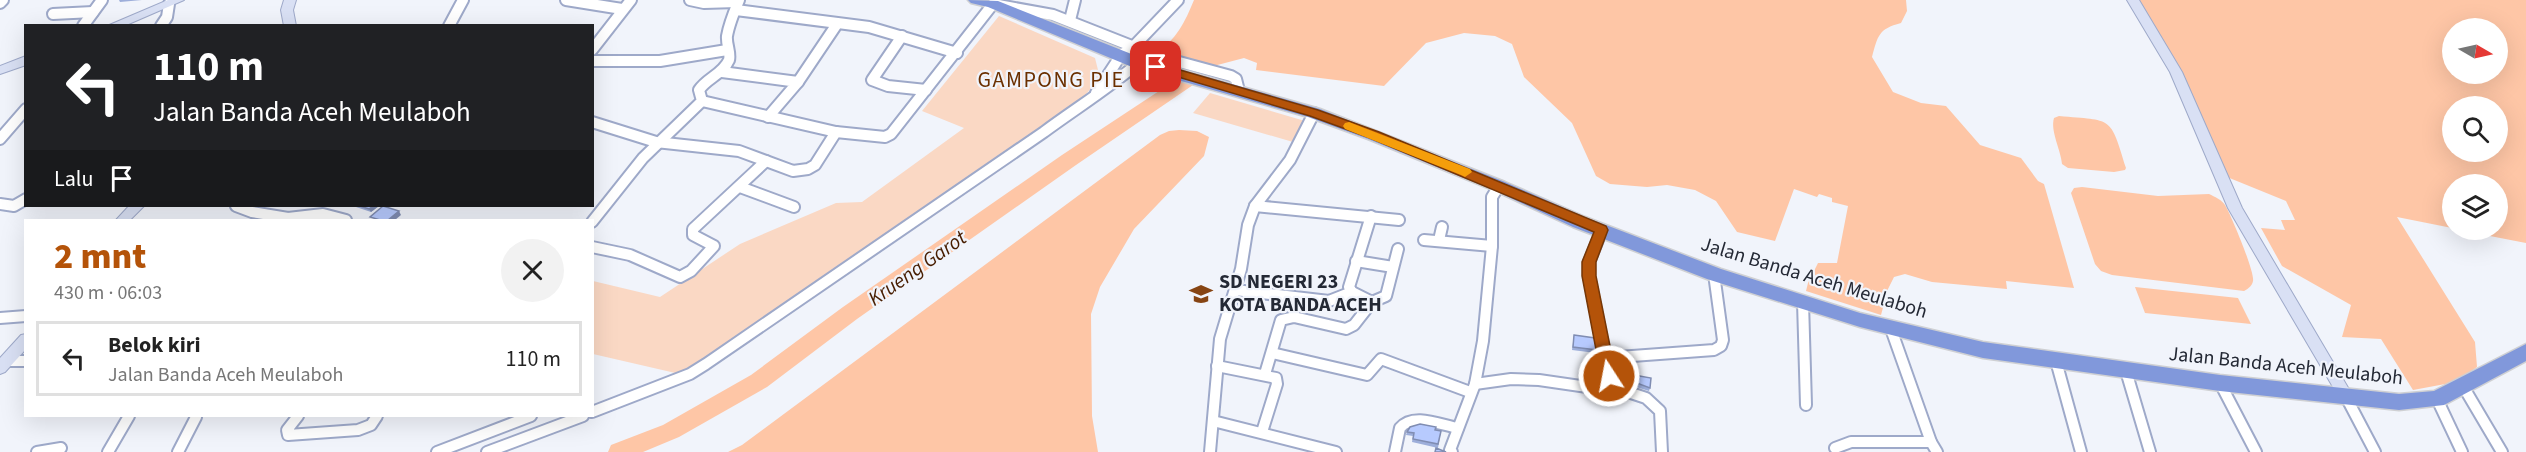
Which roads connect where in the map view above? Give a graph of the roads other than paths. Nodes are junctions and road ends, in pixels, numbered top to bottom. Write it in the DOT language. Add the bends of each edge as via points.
graph roads {
  1 [pos="3,0"];
  2 [pos="102,0"];
  3 [pos="290,0"];
  4 [pos="463,0"];
  5 [pos="566,0"];
  6 [pos="631,0"];
  7 [pos="690,0"];
  8 [pos="976,0"];
  9 [pos="1075,0"];
  10 [pos="1178,0"];
  11 [pos="2133,0"];
  12 [pos="174,2"];
  13 [pos="0,3"];
  14 [pos="738,4"];
  15 [pos="993,4"];
  16 [pos="622,9"];
  17 [pos="93,12"];
  18 [pos="53,14"];
  19 [pos="1070,20"];
  20 [pos="84,24"];
  21 [pos="117,24"];
  22 [pos="162,24"];
  23 [pos="290,24"];
  24 [pos="450,24"];
  25 [pos="837,24"];
  26 [pos="902,36"];
  27 [pos="594,47"];
  28 [pos="727,50"];
  29 [pos="1127,50"];
  30 [pos="957,53"];
  31 [pos="1144,60"];
  32 [pos="24,61"];
  33 [pos="594,61"];
  34 [pos="0,70"];
  35 [pos="722,72"];
  36 [pos="798,82"];
  37 [pos="926,90"];
  38 [pos="1096,93"];
  39 [pos="702,101"];
  40 [pos="24,111"];
  41 [pos="1314,113"];
  42 [pos="768,117"];
  43 [pos="594,123"];
  44 [pos="836,132"];
  45 [pos="0,139"];
  46 [pos="656,142"];
  47 [pos="765,161"];
  48 [pos="1499,186"];
  49 [pos="740,187"];
  50 [pos="24,200"];
  51 [pos="0,204"];
  52 [pos="1255,206"];
  53 [pos="136,207"];
  54 [pos="239,207"];
  55 [pos="332,207"];
  56 [pos="794,207"];
  57 [pos="323,214"];
  58 [pos="1371,216"];
  59 [pos="123,219"];
  60 [pos="342,219"];
  61 [pos="594,219"];
  62 [pos="1399,220"];
  63 [pos="1442,226"];
  64 [pos="1602,230"];
  65 [pos="1424,240"];
  66 [pos="1439,240"];
  67 [pos="1491,246"];
  68 [pos="594,247"];
  69 [pos="1398,249"];
  70 [pos="1356,261"];
  71 [pos="1393,267"];
  72 [pos="1714,274"];
  73 [pos="1235,290"];
  74 [pos="1352,292"];
  75 [pos="1372,302"];
  76 [pos="1803,303"];
  77 [pos="24,316"];
  78 [pos="0,318"];
  79 [pos="1891,329"];
  80 [pos="24,341"];
  81 [pos="2526,352"];
  82 [pos="1272,354"];
  83 [pos="1605,358"];
  84 [pos="24,361"];
  85 [pos="2055,361"];
  86 [pos="3,364"];
  87 [pos="1217,366"];
  88 [pos="2126,371"];
  89 [pos="1265,374"];
  90 [pos="2220,383"];
  91 [pos="1610,386"];
  92 [pos="2463,386"];
  93 [pos="1473,388"];
  94 [pos="2345,395"];
  95 [pos="2437,399"];
  96 [pos="1806,405"];
  97 [pos="594,411"];
  98 [pos="128,417"];
  99 [pos="196,417"];
  100 [pos="297,417"];
  101 [pos="376,417"];
  102 [pos="528,417"];
  103 [pos="579,417"];
  104 [pos="1213,421"];
  105 [pos="1458,428"];
  106 [pos="1262,432"];
  107 [pos="1934,447"];
  108 [pos="61,448"];
  109 [pos="1835,448"];
  110 [pos="38,452"];
  111 [pos="108,452"];
  112 [pos="178,452"];
  113 [pos="437,452"];
  114 [pos="488,452"];
  115 [pos="1210,452"];
  116 [pos="1336,452"];
  117 [pos="1395,452"];
  118 [pos="1452,452"];
  119 [pos="1662,452"];
  120 [pos="2081,452"];
  121 [pos="2150,452"];
  122 [pos="2256,452"];
  123 [pos="2376,452"];
  124 [pos="2462,452"];
  125 [pos="2502,452"];
  1 -- 13 [label="street"];
  2 -- 17 [label="street"];
  3 -- 23 [label="street"];
  4 -- 24 [label="street"];
  5 -- 16 [label="street"];
  6 -- 16 [label="street"];
  7 -- 14 [label="street"];
  8 -- 15 [label="highway, Jalan Banda Aceh Meulaboh"];
  9 -- 19 [label="street"];
  10 -- 29 [label="street"];
  11 -- 94 [label="street" via="2176,72 2235,208"];
  12 -- 21 [label="street"];
  12 -- 22 [label="street"];
  14 -- 25 [label="street"];
  14 -- 28 [label="street" via="730,24"];
  15 -- 19 [label="street" via="1019,5"];
  15 -- 29 [label="highway, Jalan Banda Aceh Meulaboh"];
  15 -- 30 [label="street"];
  16 -- 27 [label="street"];
  17 -- 18 [label="street"];
  17 -- 20 [label="street"];
  19 -- 29 [label="street"];
  25 -- 26 [label="street"];
  25 -- 36 [label="street"];
  26 -- 30 [label="street"];
  26 -- 37 [label="street" via="872,80"];
  28 -- 33 [label="street" via="648,64"];
  28 -- 35 [label="street" via="730,60"];
  29 -- 31 [label="highway, Jalan Banda Aceh Meulaboh"];
  29 -- 38 [label="street"];
  30 -- 37 [label="street"];
  31 -- 38 [label="street"];
  31 -- 41 [label="highway, Jalan Banda Aceh Meulaboh" via="1217,78 1239,91"];
  32 -- 34 [label="street"];
  35 -- 36 [label="street"];
  35 -- 39 [label="street" via="700,87"];
  36 -- 42 [label="street"];
  37 -- 44 [label="street" via="885,137"];
  38 -- 97 [label="street" via="706,364"];
  39 -- 42 [label="street"];
  39 -- 46 [label="street"];
  40 -- 45 [label="street"];
  41 -- 48 [label="highway, Jalan Banda Aceh Meulaboh"];
  41 -- 52 [label="street" via="1290,160"];
  42 -- 44 [label="street"];
  43 -- 46 [label="street"];
  44 -- 47 [label="street" via="820,159 808,169 793,171"];
  46 -- 47 [label="street" via="739,152"];
  46 -- 61 [label="street" via="627,173"];
  47 -- 49 [label="street"];
  48 -- 64 [label="highway, Jalan Banda Aceh Meulaboh"];
  48 -- 67 [label="street" via="1492,197"];
  49 -- 56 [label="street"];
  49 -- 68 [label="street" via="693,229 693,235 714,246 692,271 680,277 630,255"];
  50 -- 51 [label="street" via="14,206"];
  52 -- 58 [label="street"];
  52 -- 73 [label="street"];
  53 -- 59 [label="street"];
  54 -- 57 [label="street" via="288,218"];
  55 -- 57 [label="street"];
  57 -- 60 [label="street"];
  58 -- 62 [label="street"];
  58 -- 70 [label="street"];
  63 -- 66 [label="street"];
  64 -- 72 [label="highway, Jalan Banda Aceh Meulaboh"];
  64 -- 83 [label="street" via="1589,262 1589,276"];
  65 -- 66 [label="street"];
  66 -- 67 [label="street"];
  67 -- 93 [label="street" via="1488,310"];
  69 -- 71 [label="street"];
  70 -- 71 [label="street"];
  70 -- 74 [label="street" via="1349,283"];
  71 -- 75 [label="street" via="1386,296"];
  72 -- 76 [label="highway, Jalan Banda Aceh Meulaboh"];
  72 -- 83 [label="street" via="1721,346 1714,350"];
  73 -- 74 [label="street" via="1329,301"];
  73 -- 87 [label="street" via="1220,339"];
  74 -- 75 [label="street"];
  75 -- 82 [label="street" via="1354,325 1346,328 1286,317 1281,320"];
  76 -- 79 [label="highway, Jalan Banda Aceh Meulaboh"];
  76 -- 96 [label="street"];
  77 -- 78 [label="street"];
  79 -- 85 [label="highway, Jalan Banda Aceh Meulaboh"];
  79 -- 107 [label="street"];
  80 -- 86 [label="street"];
  81 -- 92 [label="highway, Jalan Banda Aceh Meulaboh"];
  82 -- 89 [label="street"];
  82 -- 93 [label="street" via="1367,375 1381,359"];
  83 -- 91 [label="street"];
  84 -- 86 [label="street"];
  85 -- 88 [label="highway, Jalan Banda Aceh Meulaboh"];
  85 -- 120 [label="street"];
  87 -- 89 [label="street"];
  87 -- 104 [label="street"];
  88 -- 90 [label="highway, Jalan Banda Aceh Meulaboh"];
  88 -- 121 [label="street"];
  89 -- 106 [label="street" via="1276,378 1277,384"];
  90 -- 94 [label="highway, Jalan Banda Aceh Meulaboh"];
  90 -- 122 [label="street"];
  91 -- 93 [label="street" via="1601,389 1511,379"];
  91 -- 119 [label="street" via="1646,398 1660,411"];
  92 -- 95 [label="highway, Jalan Banda Aceh Meulaboh"];
  92 -- 125 [label="street"];
  93 -- 105 [label="street"];
  94 -- 95 [label="highway, Jalan Banda Aceh Meulaboh" via="2399,402"];
  94 -- 123 [label="street"];
  95 -- 124 [label="street"];
  98 -- 111 [label="street"];
  99 -- 112 [label="street"];
  100 -- 101 [label="street" via="287,430 288,435 358,430"];
  102 -- 113 [label="street"];
  103 -- 114 [label="street"];
  104 -- 106 [label="street"];
  104 -- 115 [label="street"];
  105 -- 117 [label="street" via="1407,421 1400,427"];
  105 -- 118 [label="street"];
  106 -- 116 [label="street" via="1298,445"];
  107 -- 109 [label="street" via="1851,442"];
  108 -- 110 [label="street"];
}
